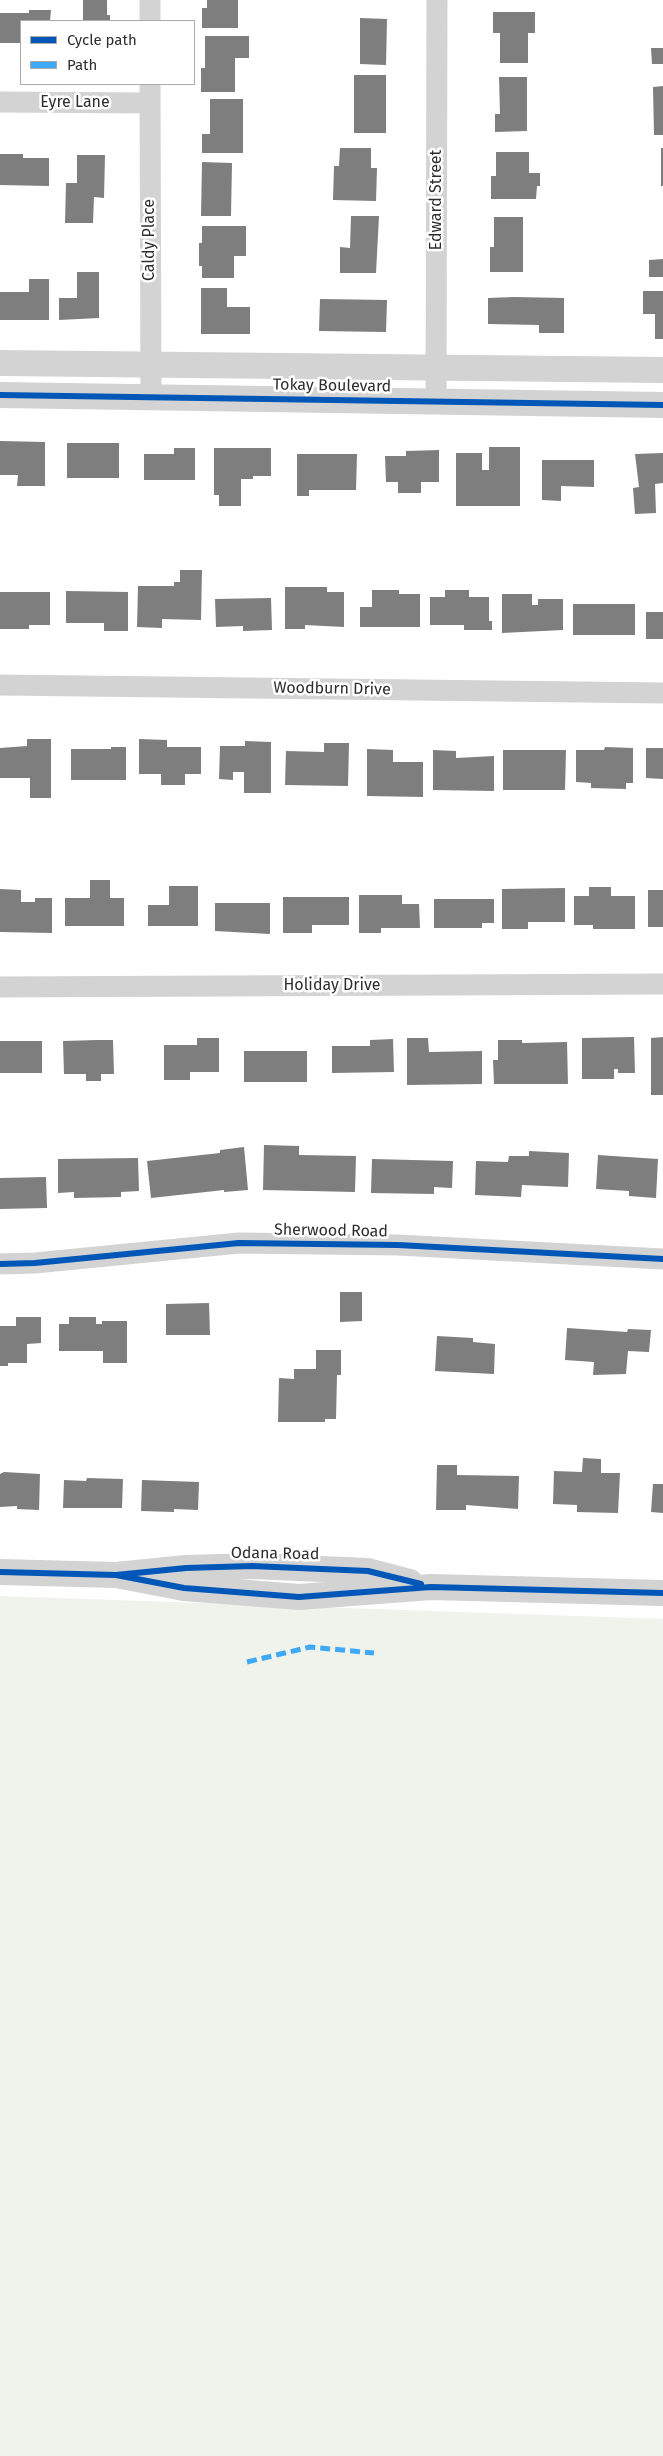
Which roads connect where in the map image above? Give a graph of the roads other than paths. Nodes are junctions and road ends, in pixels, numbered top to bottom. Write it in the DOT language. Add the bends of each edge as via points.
graph roads {
  1 [pos="150,0"];
  2 [pos="437,0"];
  3 [pos="150,20"];
  4 [pos="150,93"];
  5 [pos="0,102"];
  6 [pos="0,363"];
  7 [pos="151,364"];
  8 [pos="436,368"];
  9 [pos="663,370"];
  10 [pos="0,396"];
  11 [pos="151,397"];
  12 [pos="436,401"];
  13 [pos="663,404"];
  14 [pos="0,685"];
  15 [pos="663,692"];
  16 [pos="663,984"];
  17 [pos="0,987"];
  18 [pos="663,1259"];
  19 [pos="0,1264"];
  20 [pos="0,1572"];
  21 [pos="663,1593"];
  1 -- 3 [label="street"];
  2 -- 8 [label="street, Edward Street"];
  4 -- 5 [label="street, Eyre Lane"];
  4 -- 7 [label="street, Caldy Place"];
  6 -- 7 [label="street, Tokay Boulevard"];
  7 -- 8 [label="street, Tokay Boulevard"];
  7 -- 11 [label="street, Caldy Place"];
  8 -- 9 [label="street, Tokay Boulevard"];
  8 -- 12 [label="street, Edward Street"];
  10 -- 11 [label="street, Tokay Boulevard"];
  11 -- 12 [label="street, Tokay Boulevard"];
  12 -- 13 [label="street, Tokay Boulevard"];
  14 -- 15 [label="street, Woodburn Drive"];
  16 -- 17 [label="street, Holiday Drive"];
  18 -- 19 [label="street, Sherwood Road" via="398,1246 239,1244 35,1264"];
  20 -- 21 [label="street, Odana Road" via="116,1575 203,1567 290,1567 368,1572 431,1586"];
}
